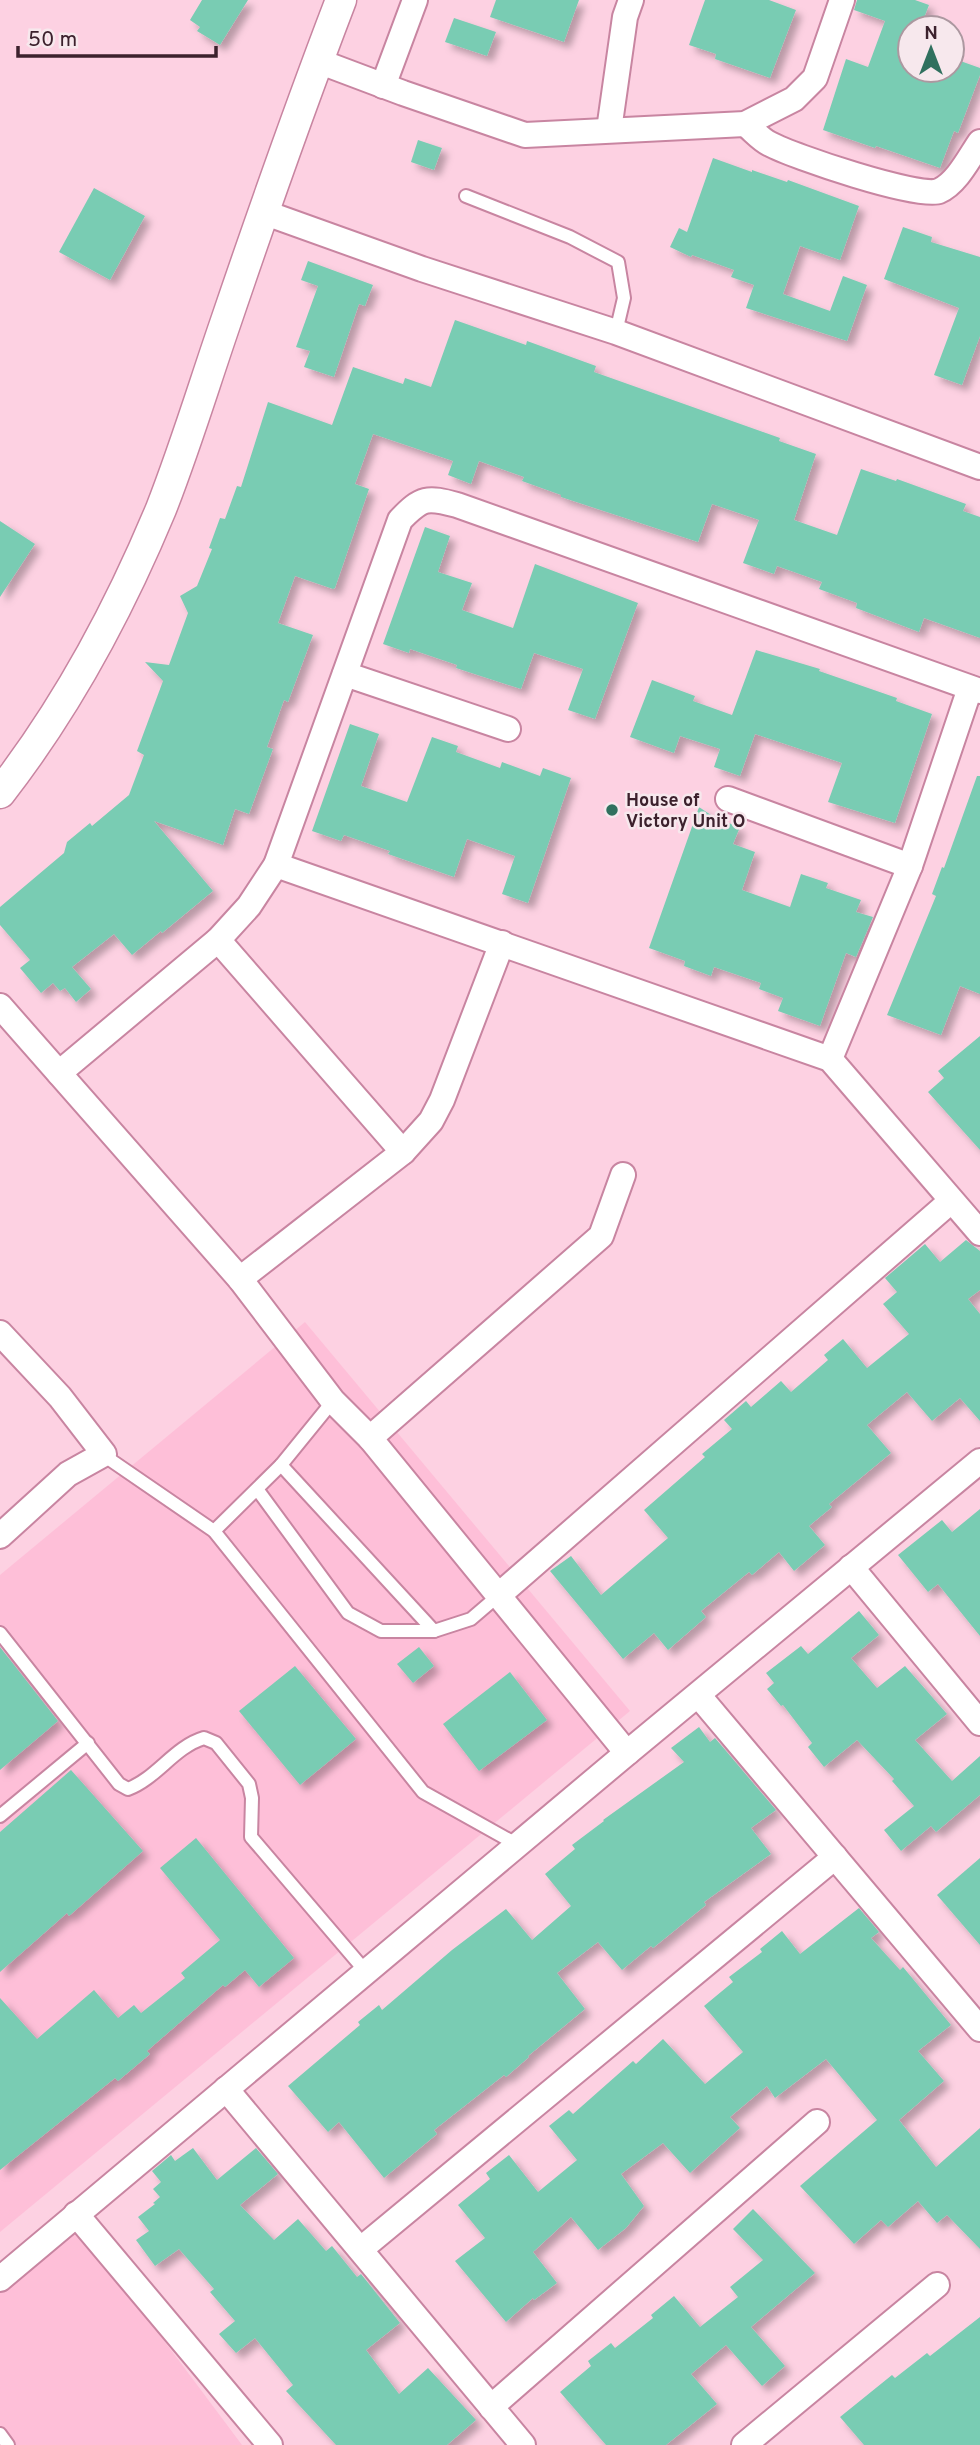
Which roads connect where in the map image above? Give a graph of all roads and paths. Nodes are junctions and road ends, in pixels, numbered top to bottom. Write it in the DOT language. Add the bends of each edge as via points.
graph roads {
  1 [pos="341,0"];
  2 [pos="415,0"];
  3 [pos="631,0"];
  4 [pos="842,0"];
  5 [pos="318,61"];
  6 [pos="383,86"];
  7 [pos="745,124"];
  8 [pos="609,131"];
  9 [pos="980,142"];
  10 [pos="466,196"];
  11 [pos="263,212"];
  12 [pos="617,332"];
  13 [pos="980,467"];
  14 [pos="345,674"];
  15 [pos="975,689"];
  16 [pos="508,729"];
  17 [pos="0,793"];
  18 [pos="728,799"];
  19 [pos="276,865"];
  20 [pos="911,866"];
  21 [pos="218,940"];
  22 [pos="502,943"];
  23 [pos="0,1006"];
  24 [pos="830,1059"];
  25 [pos="59,1073"];
  26 [pos="402,1152"];
  27 [pos="623,1175"];
  28 [pos="951,1202"];
  29 [pos="980,1233"];
  30 [pos="240,1279"];
  31 [pos="0,1333"];
  32 [pos="333,1401"];
  33 [pos="370,1438"];
  34 [pos="104,1454"];
  35 [pos="980,1461"];
  36 [pos="281,1465"];
  37 [pos="257,1489"];
  38 [pos="214,1531"];
  39 [pos="0,1536"];
  40 [pos="851,1567"];
  41 [pos="499,1595"];
  42 [pos="434,1631"];
  43 [pos="0,1633"];
  44 [pos="699,1696"];
  45 [pos="980,1723"];
  46 [pos="88,1743"];
  47 [pos="627,1753"];
  48 [pos="0,1816"];
  49 [pos="518,1844"];
  50 [pos="835,1857"];
  51 [pos="366,1973"];
  52 [pos="980,2029"];
  53 [pos="226,2089"];
  54 [pos="817,2122"];
  55 [pos="76,2214"];
  56 [pos="361,2249"];
  57 [pos="2,2274"];
  58 [pos="937,2285"];
  59 [pos="491,2407"];
  60 [pos="0,2434"];
  61 [pos="8,2445"];
  62 [pos="270,2445"];
  63 [pos="523,2445"];
  64 [pos="744,2445"];
  1 -- 5 [label="street"];
  2 -- 6 [label="street"];
  3 -- 8 [label="street"];
  4 -- 7 [label="street" via="815,78 794,99"];
  5 -- 6 [label="street"];
  5 -- 11 [label="street"];
  6 -- 8 [label="street" via="526,135"];
  7 -- 8 [label="street"];
  7 -- 9 [label="street" via="769,144 869,180 920,192 938,191 949,184"];
  10 -- 12 [label="lane" via="570,237 618,262 624,298"];
  11 -- 12 [label="street"];
  11 -- 17 [label="street" via="162,506 132,576 35,749"];
  12 -- 13 [label="street"];
  14 -- 15 [label="street" via="400,520 416,504 434,499"];
  14 -- 16 [label="street"];
  14 -- 19 [label="street"];
  15 -- 20 [label="street"];
  18 -- 20 [label="street"];
  19 -- 21 [label="street" via="250,906"];
  19 -- 22 [label="street"];
  20 -- 24 [label="street"];
  21 -- 25 [label="street"];
  21 -- 26 [label="street"];
  22 -- 24 [label="street"];
  22 -- 26 [label="street" via="442,1100 431,1121"];
  23 -- 25 [label="street"];
  24 -- 28 [label="street"];
  25 -- 30 [label="street"];
  26 -- 30 [label="street"];
  27 -- 33 [label="street" via="601,1236"];
  28 -- 29 [label="street"];
  28 -- 41 [label="street"];
  30 -- 32 [label="street"];
  31 -- 34 [label="street" via="60,1397"];
  32 -- 33 [label="street"];
  32 -- 36 [label="lane"];
  33 -- 41 [label="street"];
  34 -- 38 [label="lane"];
  34 -- 39 [label="street" via="68,1474"];
  35 -- 40 [label="street"];
  36 -- 37 [label="lane"];
  36 -- 42 [label="lane"];
  37 -- 38 [label="lane"];
  37 -- 42 [label="lane" via="348,1613 381,1631"];
  38 -- 49 [label="lane" via="423,1791"];
  40 -- 44 [label="street"];
  40 -- 45 [label="street"];
  41 -- 42 [label="lane" via="471,1619"];
  41 -- 47 [label="street"];
  43 -- 46 [label="lane"];
  44 -- 47 [label="street"];
  44 -- 50 [label="street"];
  46 -- 48 [label="lane"];
  46 -- 51 [label="lane" via="119,1784 128,1789 192,1742 204,1738 216,1743 250,1784 251,1837"];
  47 -- 49 [label="street"];
  49 -- 51 [label="street"];
  50 -- 52 [label="street"];
  50 -- 56 [label="street"];
  51 -- 53 [label="street"];
  53 -- 55 [label="street"];
  53 -- 56 [label="street"];
  54 -- 59 [label="street"];
  55 -- 57 [label="street"];
  55 -- 62 [label="street"];
  56 -- 59 [label="street"];
  58 -- 64 [label="street"];
  59 -- 63 [label="street"];
  60 -- 61 [label="lane"];
}
